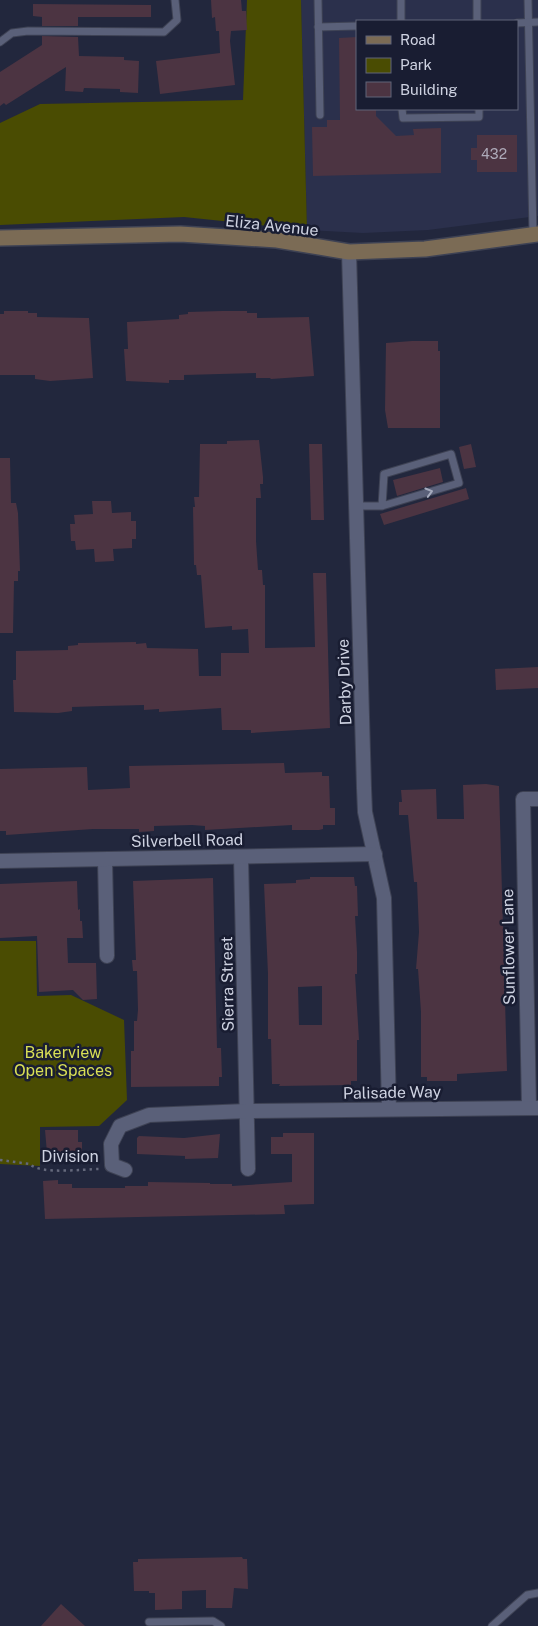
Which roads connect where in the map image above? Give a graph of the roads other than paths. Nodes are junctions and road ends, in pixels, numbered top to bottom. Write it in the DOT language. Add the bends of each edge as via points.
graph roads {
  1 [pos="168,0"];
  2 [pos="175,0"];
  3 [pos="318,0"];
  4 [pos="401,0"];
  5 [pos="477,0"];
  6 [pos="528,0"];
  7 [pos="401,20"];
  8 [pos="477,20"];
  9 [pos="529,22"];
  10 [pos="538,22"];
  11 [pos="518,23"];
  12 [pos="318,26"];
  13 [pos="356,26"];
  14 [pos="538,36"];
  15 [pos="529,37"];
  16 [pos="0,42"];
  17 [pos="402,110"];
  18 [pos="479,110"];
  19 [pos="320,115"];
  20 [pos="534,137"];
  21 [pos="536,234"];
  22 [pos="0,238"];
  23 [pos="349,252"];
  24 [pos="357,506"];
  25 [pos="382,506"];
  26 [pos="538,799"];
  27 [pos="375,854"];
  28 [pos="241,857"];
  29 [pos="104,860"];
  30 [pos="0,861"];
  31 [pos="107,956"];
  32 [pos="534,1108"];
  33 [pos="389,1109"];
  34 [pos="247,1111"];
  35 [pos="248,1169"];
  36 [pos="125,1170"];
  37 [pos="538,1593"];
  38 [pos="149,1622"];
  39 [pos="221,1626"];
  40 [pos="493,1626"];
  1 -- 2 [label="lane"];
  2 -- 16 [label="lane" via="177,20 164,32 28,31 12,34"];
  3 -- 12 [label="lane"];
  4 -- 7 [label="lane"];
  5 -- 8 [label="lane"];
  6 -- 9 [label="lane"];
  9 -- 10 [label="lane"];
  9 -- 11 [label="lane"];
  9 -- 15 [label="lane"];
  12 -- 13 [label="lane"];
  12 -- 19 [label="lane"];
  14 -- 15 [label="lane"];
  15 -- 20 [label="lane"];
  17 -- 18 [label="lane" via="403,118 479,117"];
  20 -- 21 [label="lane"];
  21 -- 23 [label="street, Eliza Avenue" via="425,249"];
  22 -- 23 [label="street, Eliza Avenue" via="180,234 278,240"];
  23 -- 24 [label="street, Darby Drive"];
  24 -- 25 [label="lane"];
  24 -- 27 [label="street, Darby Drive" via="365,812"];
  25 -- 25 [label="lane, one-way" via="459,483 451,454 384,474"];
  26 -- 32 [label="street, Sunflower Lane" via="523,799"];
  27 -- 28 [label="street, Silverbell Road"];
  27 -- 33 [label="street, Darby Drive" via="384,898"];
  28 -- 29 [label="street, Silverbell Road"];
  28 -- 34 [label="street, Sierra Street"];
  29 -- 30 [label="street, Silverbell Road"];
  29 -- 31 [label="street"];
  32 -- 33 [label="street, Palisade Way"];
  33 -- 34 [label="street, Palisade Way"];
  34 -- 35 [label="street"];
  34 -- 36 [label="street, Palisade Way" via="149,1114 120,1126 111,1144 112,1164"];
  37 -- 40 [label="lane" via="527,1595"];
  38 -- 39 [label="lane" via="213,1621"];
}
